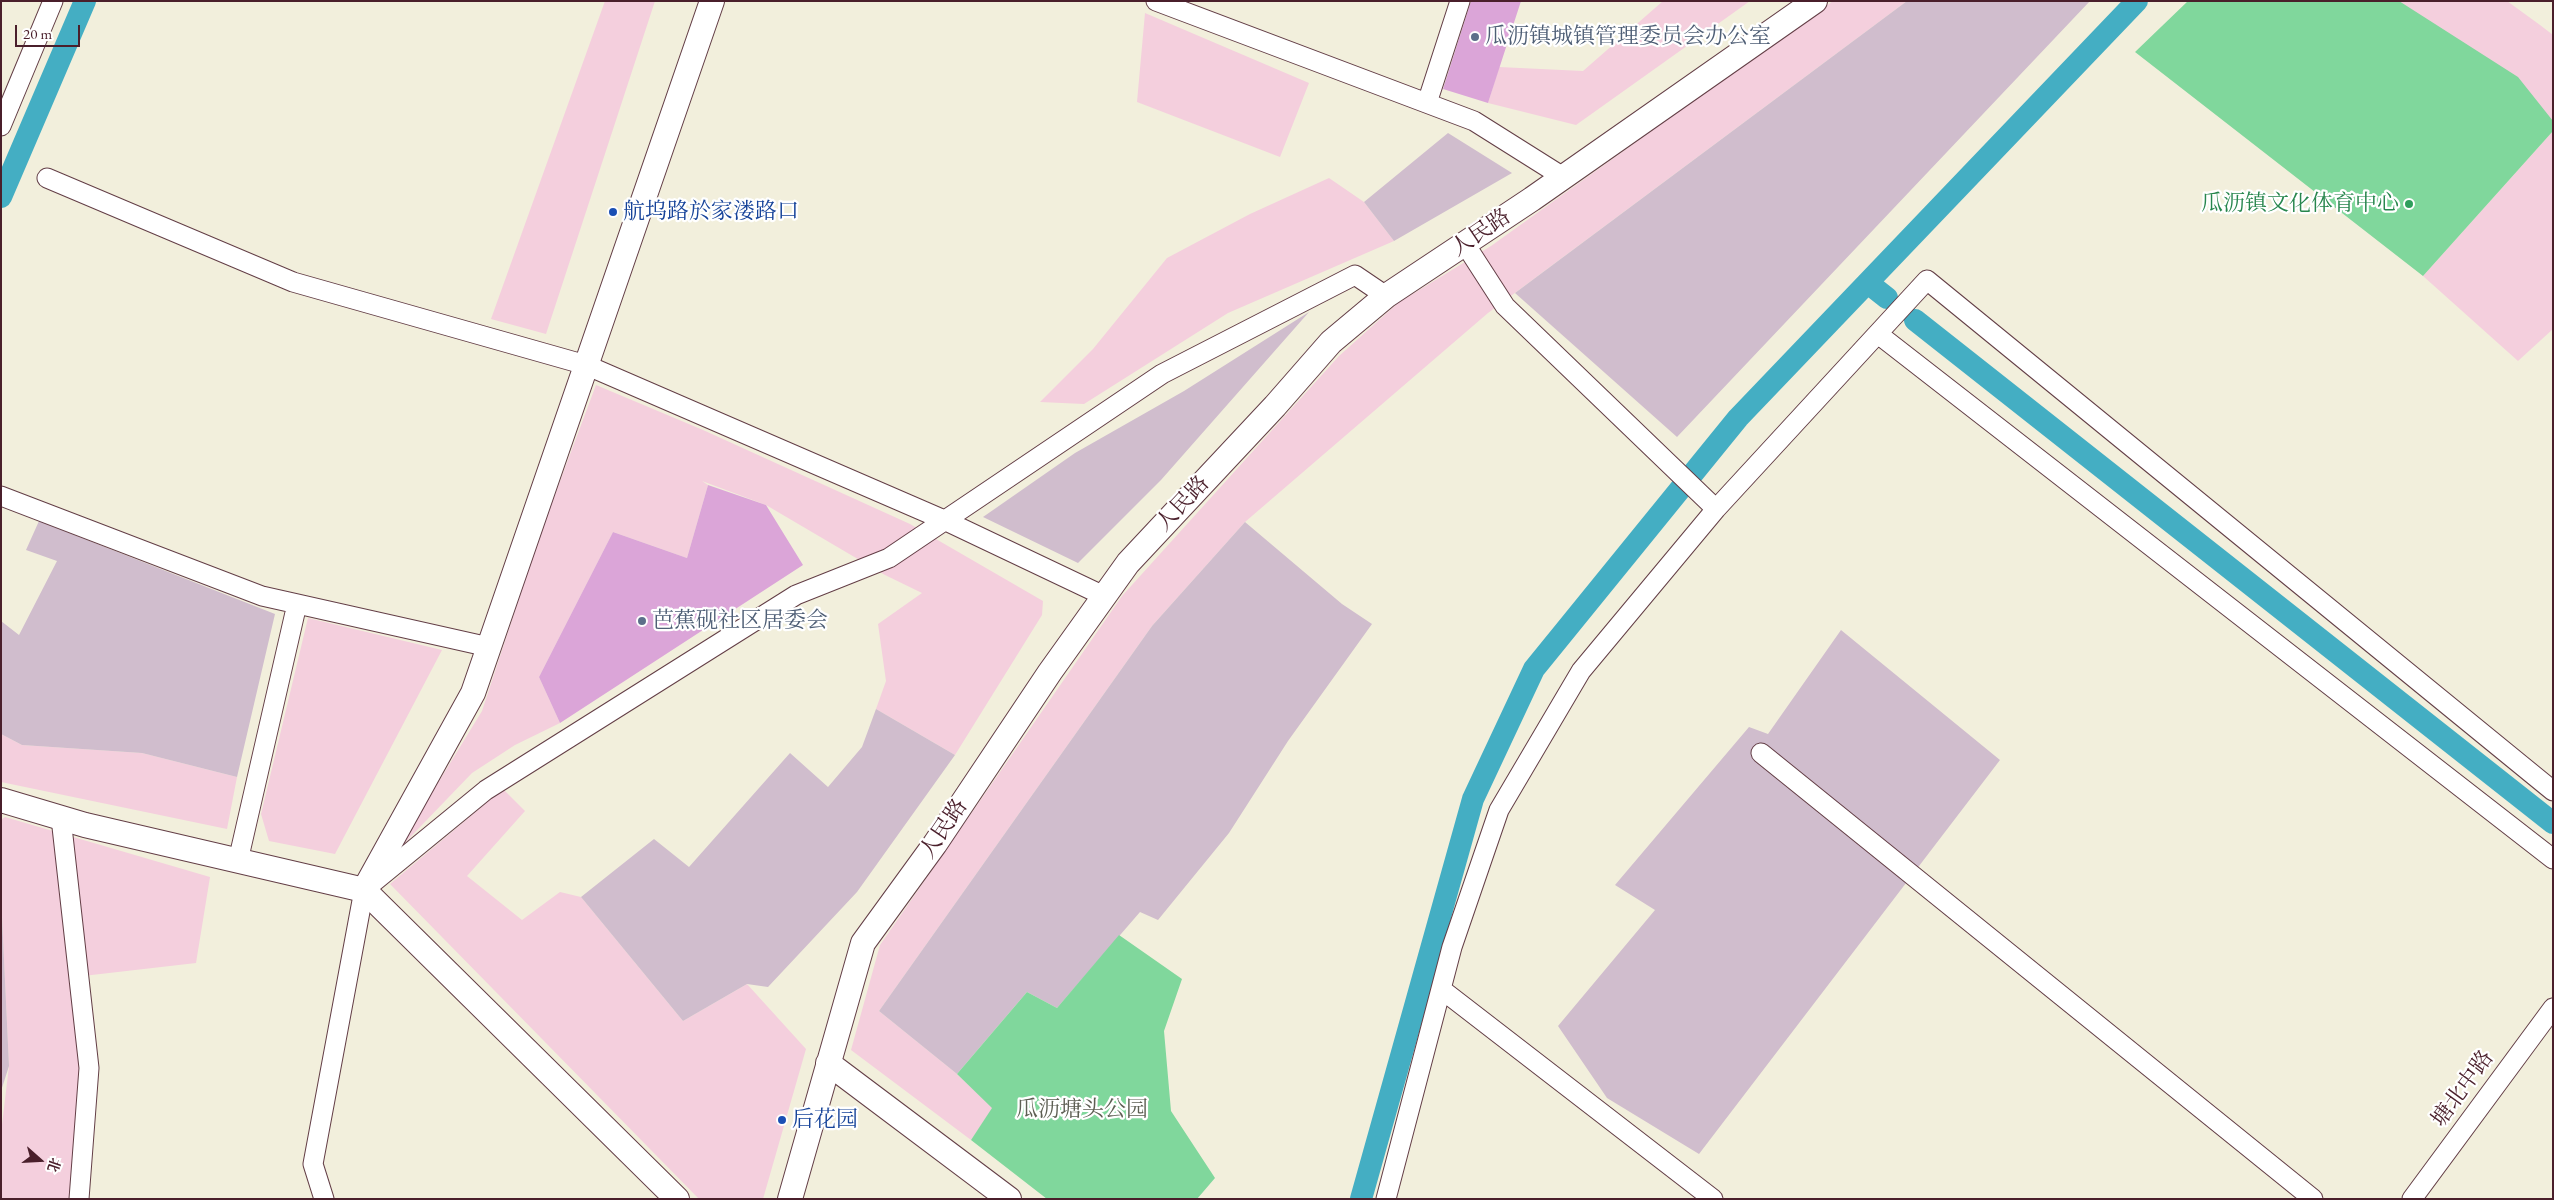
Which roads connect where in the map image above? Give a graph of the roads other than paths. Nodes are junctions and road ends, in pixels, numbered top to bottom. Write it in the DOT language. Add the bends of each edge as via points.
graph roads {
  1 [pos="53,1"];
  2 [pos="712,1"];
  3 [pos="1156,1"];
  4 [pos="1460,1"];
  5 [pos="1815,1"];
  6 [pos="1427,103"];
  7 [pos="1,126"];
  8 [pos="1563,177"];
  9 [pos="47,178"];
  10 [pos="1465,244"];
  11 [pos="1386,296"];
  12 [pos="1878,334"];
  13 [pos="586,366"];
  14 [pos="1,496"];
  15 [pos="1715,508"];
  16 [pos="944,520"];
  17 [pos="1104,596"];
  18 [pos="297,604"];
  19 [pos="489,647"];
  20 [pos="1761,753"];
  21 [pos="2553,791"];
  22 [pos="1,800"];
  23 [pos="61,818"];
  24 [pos="2553,859"];
  25 [pos="238,861"];
  26 [pos="364,890"];
  27 [pos="1441,989"];
  28 [pos="2553,1008"];
  29 [pos="828,1063"];
  30 [pos="79,1199"];
  31 [pos="324,1199"];
  32 [pos="677,1199"];
  33 [pos="790,1199"];
  34 [pos="1009,1199"];
  35 [pos="1386,1199"];
  36 [pos="1713,1199"];
  37 [pos="2313,1199"];
  38 [pos="2412,1199"];
  1 -- 7 [label="street"];
  2 -- 13 [label="street"];
  3 -- 6 [label="street"];
  4 -- 6 [label="street"];
  5 -- 8 [label="street, 人民路"];
  6 -- 8 [label="street" via="1474,120"];
  8 -- 10 [label="street, 人民路"];
  9 -- 13 [label="street" via="293,282"];
  10 -- 11 [label="street, 人民路"];
  10 -- 15 [label="street" via="1505,306"];
  11 -- 16 [label="street" via="1355,275 1162,374"];
  11 -- 17 [label="street, 人民路" via="1331,342 1128,563"];
  12 -- 15 [label="street"];
  12 -- 21 [label="street" via="1927,280"];
  12 -- 24 [label="street"];
  13 -- 16 [label="street"];
  13 -- 19 [label="street"];
  14 -- 18 [label="street" via="262,596"];
  15 -- 27 [label="street" via="1581,671 1499,810"];
  16 -- 17 [label="street"];
  16 -- 26 [label="street" via="889,558 796,595 486,790"];
  17 -- 29 [label="street, 人民路" via="935,844 863,943"];
  18 -- 19 [label="street"];
  18 -- 25 [label="street"];
  19 -- 26 [label="street" via="473,693"];
  20 -- 37 [label="street"];
  22 -- 23 [label="street"];
  23 -- 25 [label="street"];
  23 -- 30 [label="street" via="89,1068"];
  25 -- 26 [label="street"];
  26 -- 31 [label="street" via="314,1164"];
  26 -- 32 [label="street"];
  27 -- 35 [label="street"];
  27 -- 36 [label="street"];
  28 -- 38 [label="street, 塘北中路"];
  29 -- 33 [label="street, 人民路"];
  29 -- 34 [label="street"];
}
